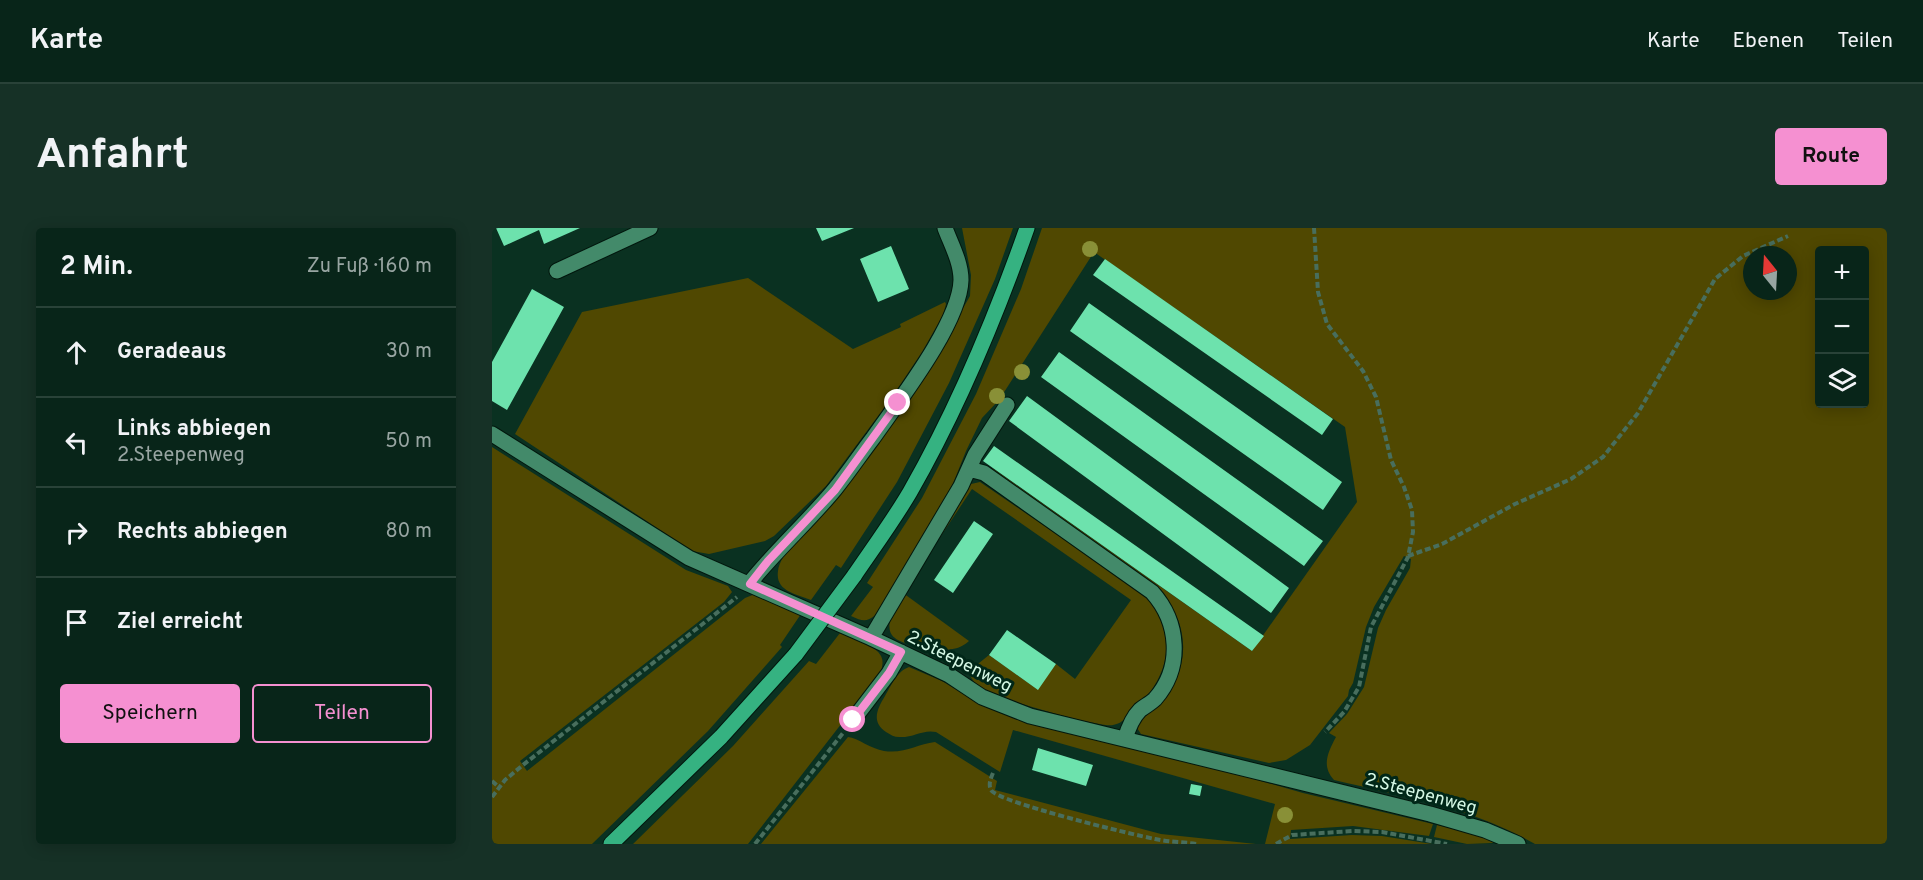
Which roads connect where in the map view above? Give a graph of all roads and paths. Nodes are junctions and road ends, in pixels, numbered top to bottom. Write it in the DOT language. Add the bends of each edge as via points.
graph roads {
  1 [pos="650,228"];
  2 [pos="945,228"];
  3 [pos="1027,228"];
  4 [pos="1314,228"];
  5 [pos="1788,236"];
  6 [pos="557,271"];
  7 [pos="1007,405"];
  8 [pos="492,434"];
  9 [pos="969,469"];
  10 [pos="1408,557"];
  11 [pos="750,584"];
  12 [pos="872,638"];
  13 [pos="901,652"];
  14 [pos="853,720"];
  15 [pos="1325,732"];
  16 [pos="1125,739"];
  17 [pos="993,773"];
  18 [pos="492,781"];
  19 [pos="499,787"];
  20 [pos="492,797"];
  21 [pos="611,844"];
  22 [pos="755,844"];
  23 [pos="1197,844"];
  24 [pos="1276,844"];
  25 [pos="1447,844"];
  26 [pos="1518,844"];
  1 -- 6 [label="street"];
  2 -- 11 [label="street" via="959,263 960,292 929,356 835,490"];
  3 -- 21 [label="main road, bridge" via="964,389 909,493 854,576 796,654 721,737"];
  4 -- 10 [label="path" via="1318,291 1327,324 1363,371 1376,397 1391,460 1412,510"];
  5 -- 10 [label="path" via="1743,256 1715,279 1638,413 1603,457 1572,479"];
  7 -- 9 [label="street"];
  8 -- 11 [label="street, 2.Steepenweg" via="689,558"];
  9 -- 12 [label="street"];
  9 -- 16 [label="street" via="984,473 1161,602 1175,641 1174,661 1167,680 1155,699 1139,711"];
  10 -- 15 [label="path" via="1371,627 1359,687 1344,712"];
  11 -- 12 [label="street, 2.Steepenweg"];
  11 -- 19 [label="path" via="728,606"];
  12 -- 13 [label="street, 2.Steepenweg"];
  13 -- 14 [label="street"];
  13 -- 16 [label="street, 2.Steepenweg" via="949,675 982,697 1030,716"];
  14 -- 22 [label="path"];
  16 -- 26 [label="street, 2.Steepenweg" via="1431,814"];
  17 -- 23 [label="path" via="990,790 1012,801 1158,840"];
  18 -- 19 [label="path"];
  19 -- 20 [label="path"];
  24 -- 25 [label="path" via="1292,835 1353,831 1383,832"];
}
